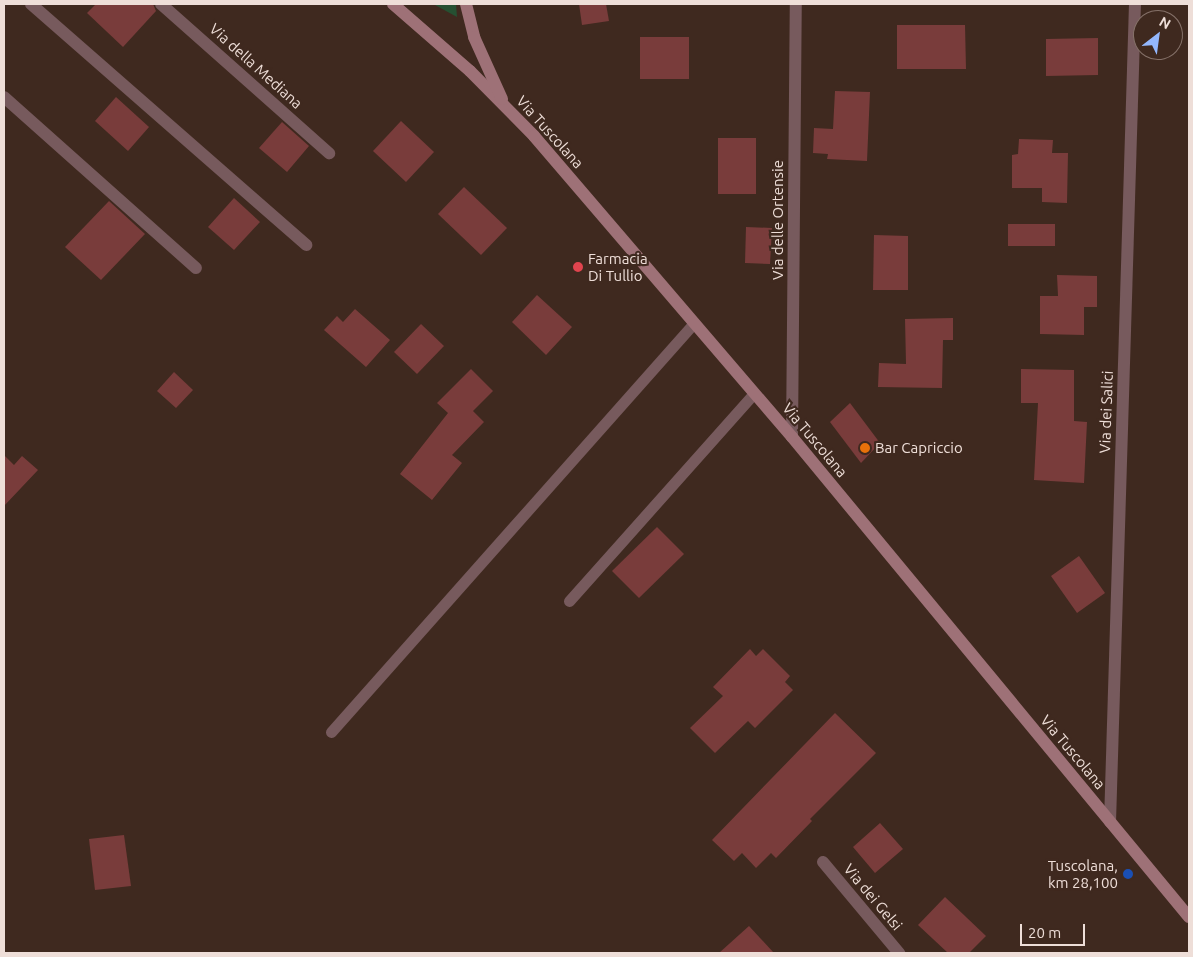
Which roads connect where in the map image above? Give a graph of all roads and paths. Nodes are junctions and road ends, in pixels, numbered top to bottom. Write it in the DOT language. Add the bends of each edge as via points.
graph roads {
  1 [pos="32,4"];
  2 [pos="161,4"];
  3 [pos="397,4"];
  4 [pos="466,4"];
  5 [pos="796,4"];
  6 [pos="1135,4"];
  7 [pos="4,97"];
  8 [pos="507,108"];
  9 [pos="329,153"];
  10 [pos="306,245"];
  11 [pos="196,268"];
  12 [pos="694,323"];
  13 [pos="754,393"];
  14 [pos="792,437"];
  15 [pos="569,601"];
  16 [pos="331,732"];
  17 [pos="1110,822"];
  18 [pos="823,862"];
  19 [pos="1189,917"];
  20 [pos="899,953"];
  1 -- 10 [label="street"];
  2 -- 9 [label="street, Via della Mediana"];
  3 -- 8 [label="main road, Via Tuscolana"];
  4 -- 8 [label="main road" via="474,38"];
  5 -- 14 [label="street, Via delle Ortensie"];
  6 -- 17 [label="street, Via dei Salici"];
  7 -- 11 [label="street"];
  8 -- 12 [label="main road, Via Tuscolana"];
  12 -- 13 [label="main road, Via Tuscolana"];
  12 -- 16 [label="lane"];
  13 -- 14 [label="main road, Via Tuscolana"];
  13 -- 15 [label="lane"];
  14 -- 17 [label="main road, Via Tuscolana"];
  17 -- 19 [label="main road, Via Tuscolana"];
  18 -- 20 [label="street, Via dei Gelsi"];
}
